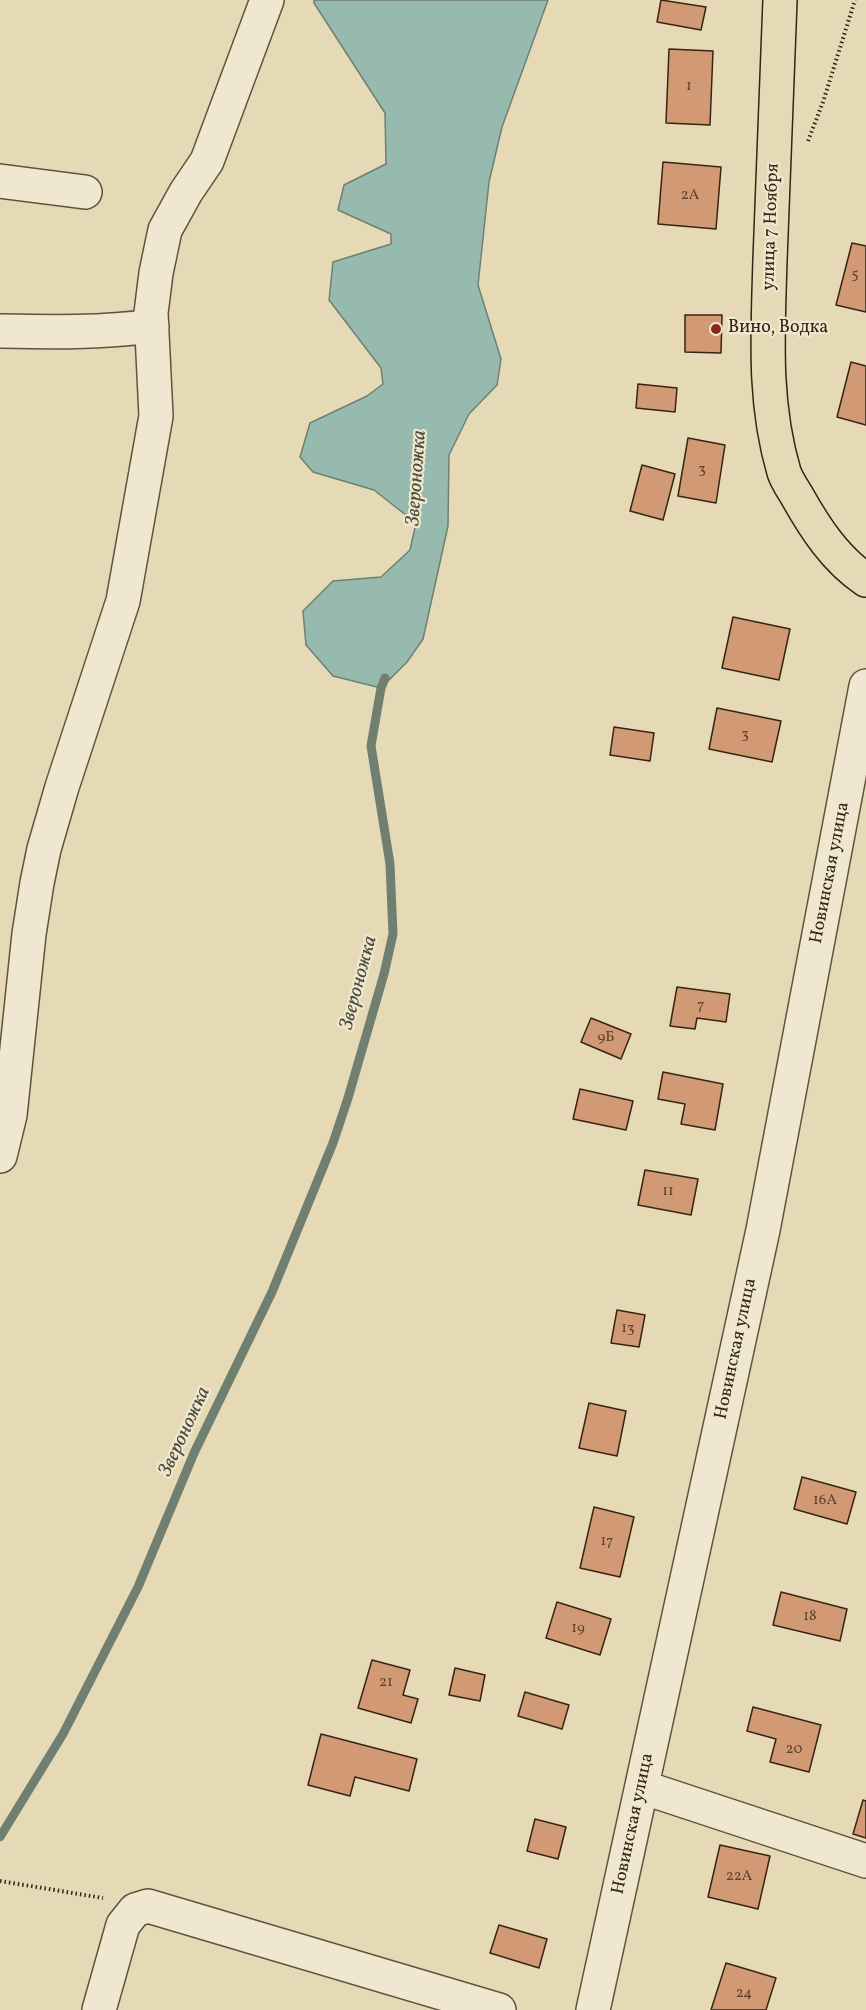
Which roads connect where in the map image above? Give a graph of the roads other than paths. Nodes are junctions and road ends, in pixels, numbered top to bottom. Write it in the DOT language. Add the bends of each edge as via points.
graph roads {
  1 [pos="267,0"];
  2 [pos="780,0"];
  3 [pos="0,181"];
  4 [pos="85,192"];
  5 [pos="152,326"];
  6 [pos="0,330"];
  7 [pos="866,580"];
  8 [pos="866,686"];
  9 [pos="0,1156"];
  10 [pos="642,1787"];
  11 [pos="866,1861"];
  12 [pos="598,2006"];
  13 [pos="99,2010"];
  14 [pos="499,2010"];
  1 -- 5 [label="street" via="207,160 165,230 156,273"];
  2 -- 7 [label="main road, улица 7 Ноября" via="771,232 769,396 773,430 785,475 809,518 828,545"];
  3 -- 4 [label="street"];
  5 -- 6 [label="street" via="125,330"];
  5 -- 9 [label="street" via="156,416 123,601 44,849 29,934 10,1115"];
  8 -- 10 [label="street, Новинская улица" via="763,1230"];
  10 -- 11 [label="street"];
  10 -- 12 [label="street, Новинская улица"];
  13 -- 14 [label="street" via="123,1925 135,1910 148,1906"];
}
